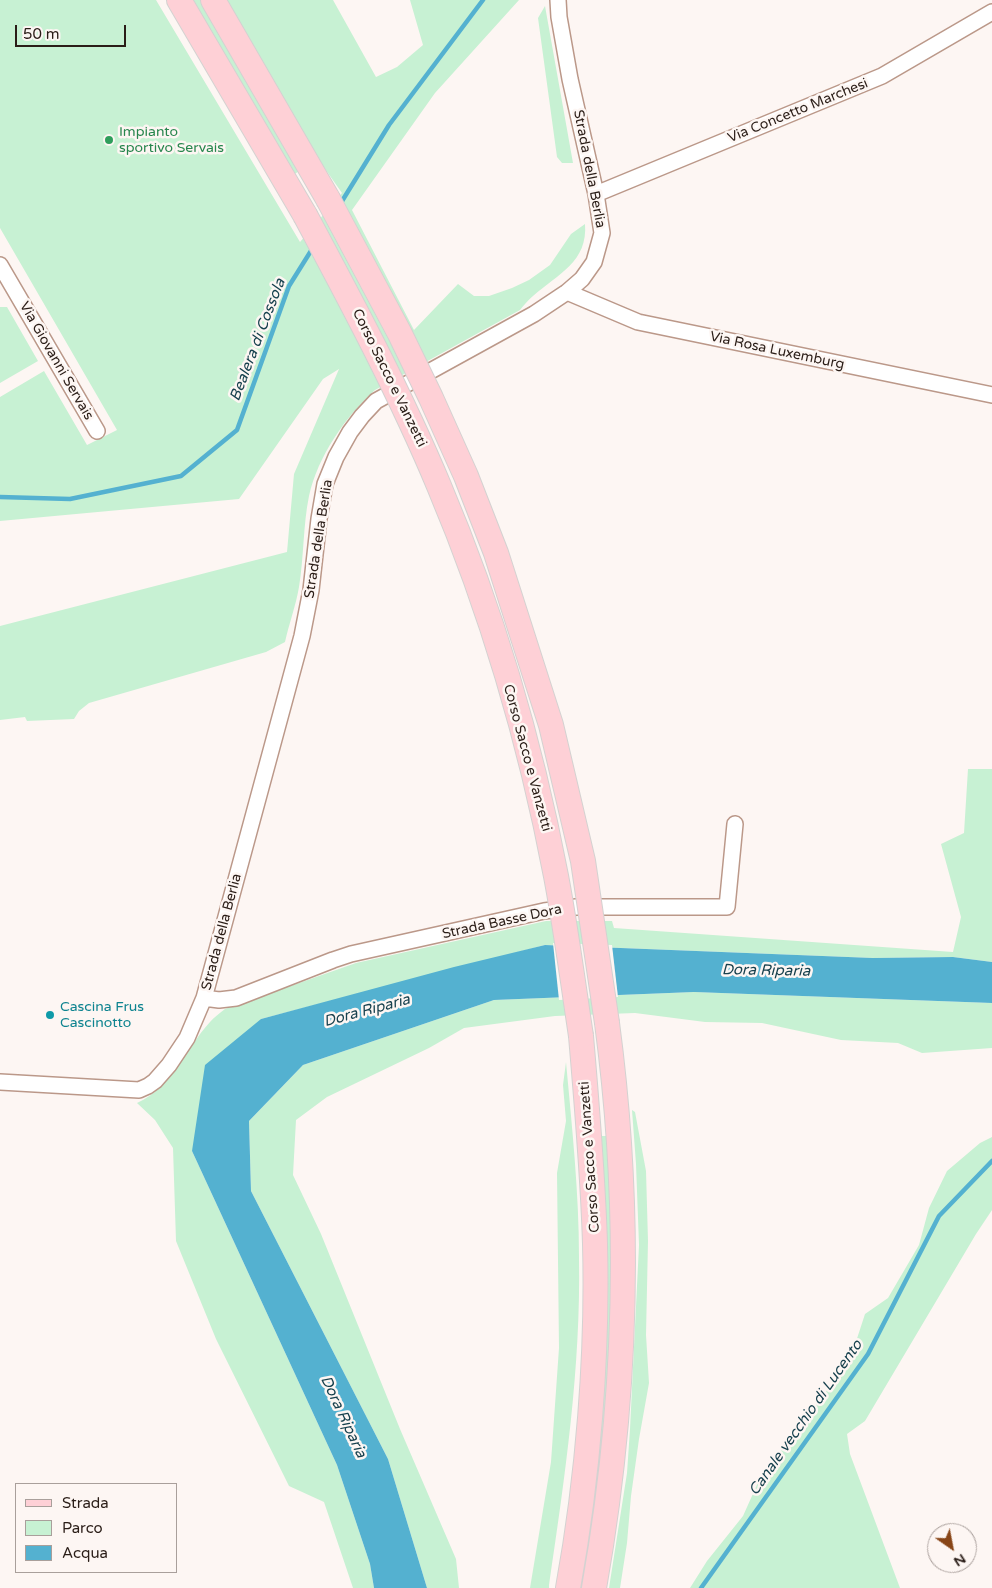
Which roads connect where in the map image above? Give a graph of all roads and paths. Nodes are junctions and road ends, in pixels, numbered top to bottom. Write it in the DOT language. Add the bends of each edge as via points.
graph roads {
  1 [pos="179,0"];
  2 [pos="213,0"];
  3 [pos="558,0"];
  4 [pos="992,12"];
  5 [pos="596,194"];
  6 [pos="0,265"];
  7 [pos="567,292"];
  8 [pos="992,395"];
  9 [pos="97,431"];
  10 [pos="735,824"];
  11 [pos="204,998"];
  12 [pos="0,1082"];
  13 [pos="568,1588"];
  14 [pos="594,1588"];
  1 -- 13 [label="main road, Corso Sacco e Vanzetti, bridge" via="305,215 378,351 407,413 470,565 525,742 556,877 581,1036 590,1140 595,1246 594,1351 586,1458"];
  2 -- 14 [label="main road, Corso Sacco e Vanzetti, bridge" via="328,199 431,398 466,476 505,581 556,744 583,861 607,1023 619,1140 623,1258 619,1376 612,1464"];
  3 -- 5 [label="street, Strada della Berlia" via="569,70"];
  4 -- 5 [label="street, Via Concetto Marchesi" via="882,76"];
  5 -- 7 [label="street, Strada della Berlia" via="602,233 594,262"];
  6 -- 9 [label="street, Via Giovanni Servais"];
  7 -- 8 [label="street, Via Rosa Luxemburg" via="638,322"];
  7 -- 11 [label="street, Strada della Berlia" via="534,314 376,401 358,421 336,456 325,484 302,636"];
  10 -- 11 [label="street, Strada Basse Dora" via="727,907 576,907 544,911 351,954 236,998"];
  11 -- 12 [label="street, Strada della Berlia" via="194,1024 168,1065 155,1081 140,1090"];
}
